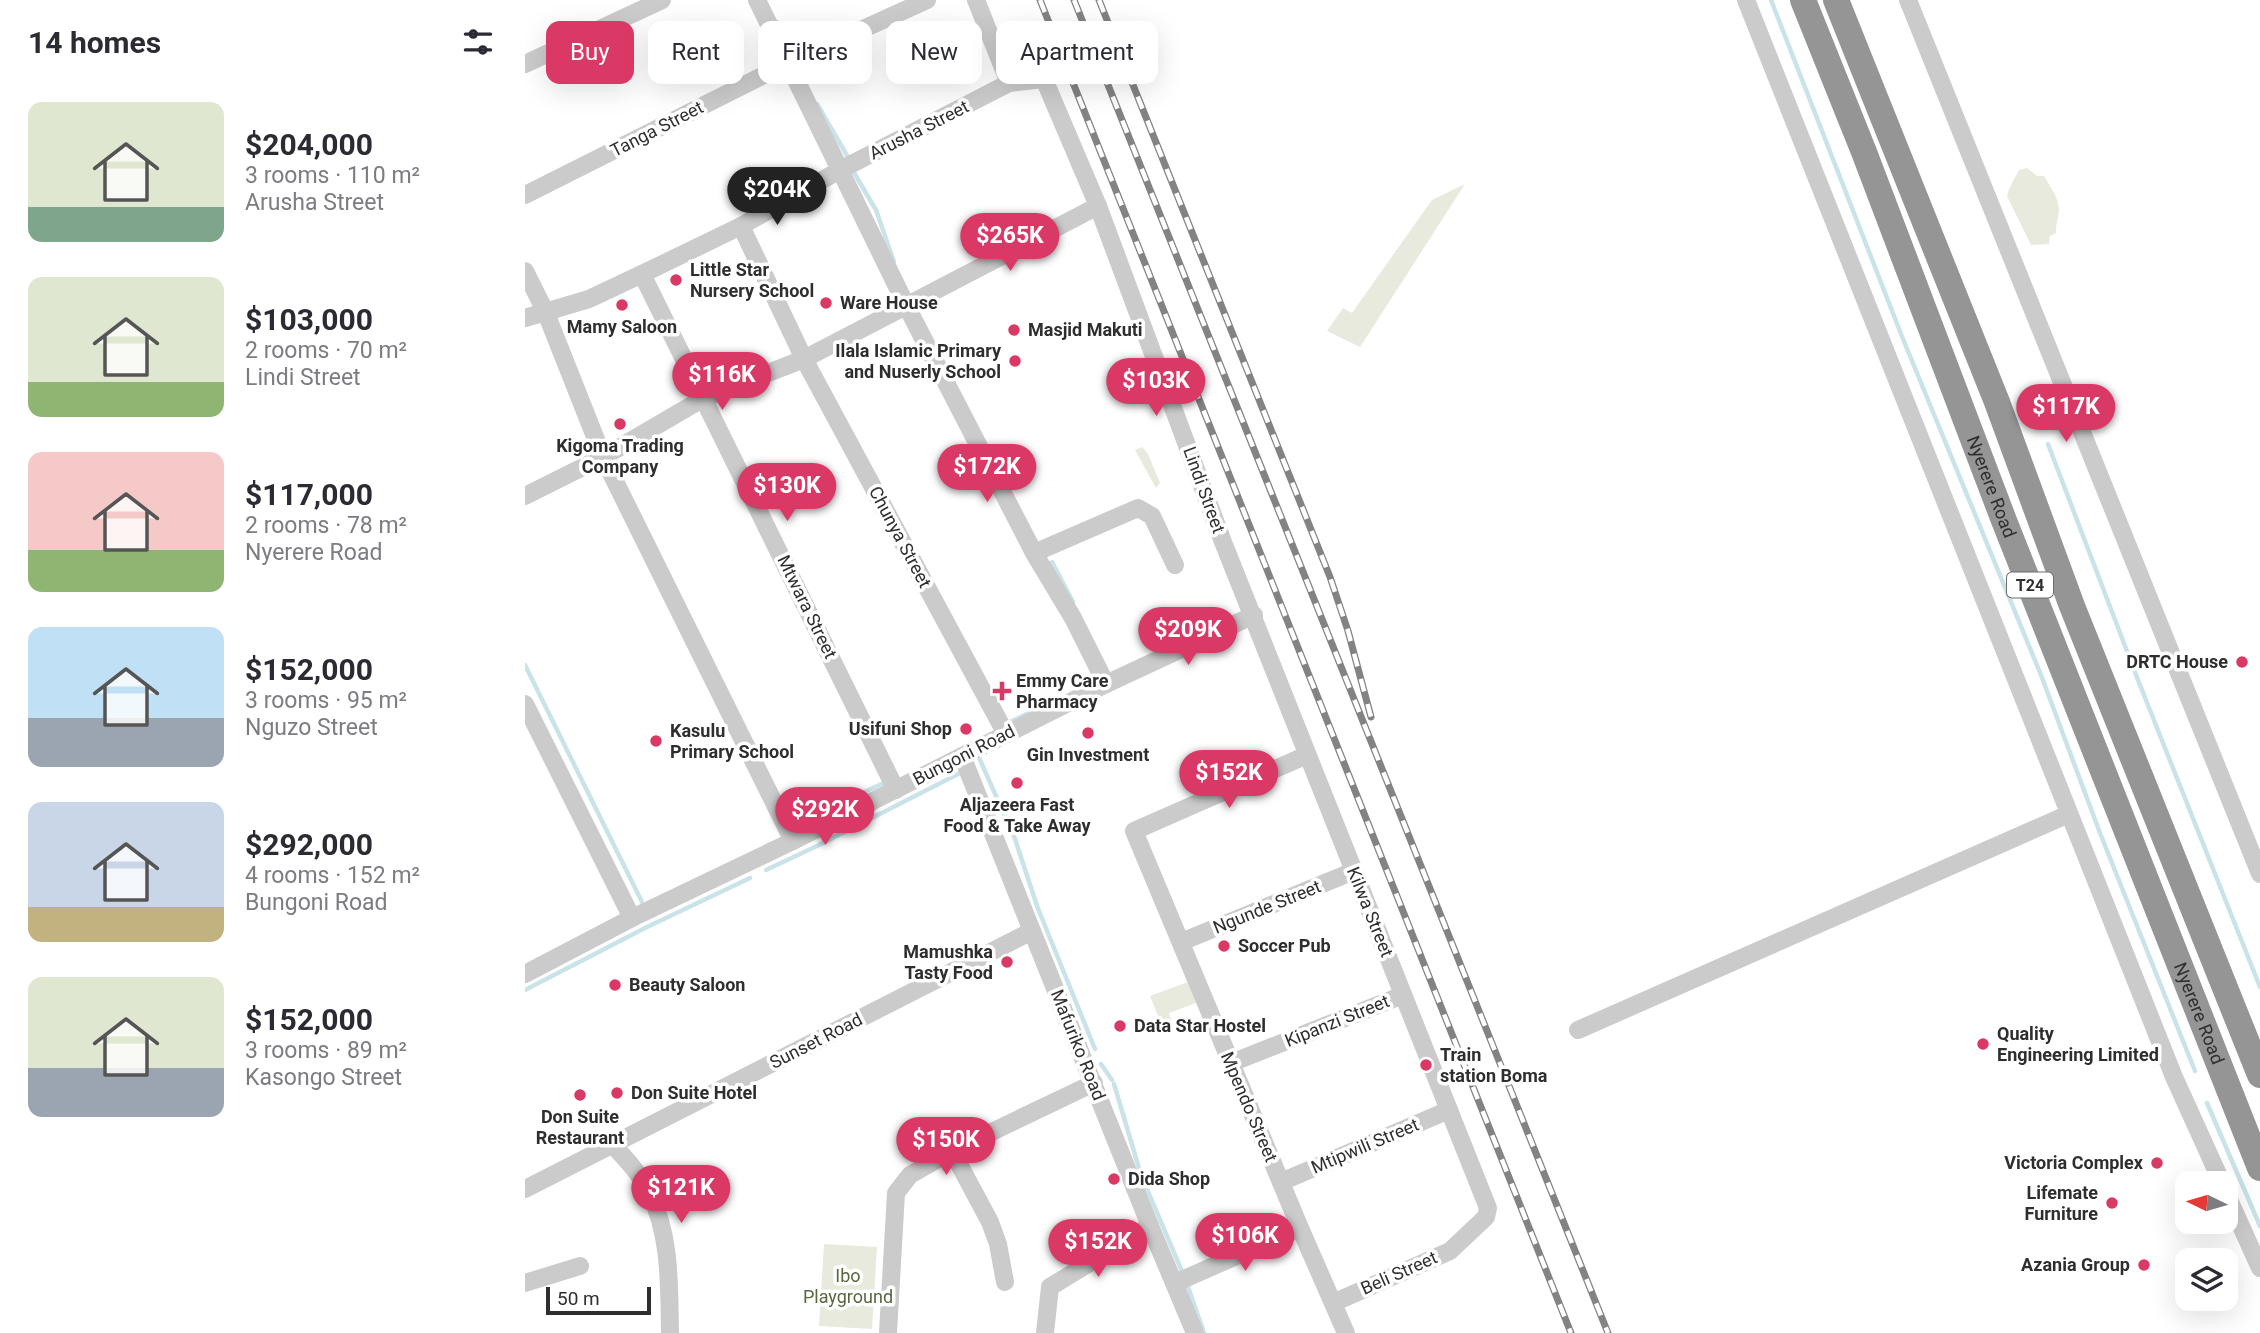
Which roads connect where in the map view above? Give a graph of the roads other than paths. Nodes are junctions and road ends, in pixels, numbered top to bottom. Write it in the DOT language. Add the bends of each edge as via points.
graph roads {
  1 [pos="662,0"];
  2 [pos="757,0"];
  3 [pos="927,0"];
  4 [pos="976,0"];
  5 [pos="1746,0"];
  6 [pos="1803,0"];
  7 [pos="1836,0"];
  8 [pos="1908,0"];
  9 [pos="767,21"];
  10 [pos="872,25"];
  11 [pos="996,50"];
  12 [pos="525,64"];
  13 [pos="758,79"];
  14 [pos="798,84"];
  15 [pos="1007,84"];
  16 [pos="1046,84"];
  17 [pos="840,170"];
  18 [pos="525,195"];
  19 [pos="1098,206"];
  20 [pos="741,226"];
  21 [pos="525,271"];
  22 [pos="642,274"];
  23 [pos="906,305"];
  24 [pos="546,313"];
  25 [pos="525,318"];
  26 [pos="804,359"];
  27 [pos="704,398"];
  28 [pos="603,457"];
  29 [pos="525,496"];
  30 [pos="1034,552"];
  31 [pos="1175,565"];
  32 [pos="1254,615"];
  33 [pos="1106,684"];
  34 [pos="525,704"];
  35 [pos="1006,734"];
  36 [pos="1307,755"];
  37 [pos="962,756"];
  38 [pos="896,790"];
  39 [pos="2069,814"];
  40 [pos="793,841"];
  41 [pos="1354,872"];
  42 [pos="2260,874"];
  43 [pos="632,918"];
  44 [pos="1032,931"];
  45 [pos="1181,942"];
  46 [pos="527,967"];
  47 [pos="1403,995"];
  48 [pos="1578,1030"];
  49 [pos="1231,1063"];
  50 [pos="2260,1075"];
  51 [pos="1094,1083"];
  52 [pos="1449,1110"];
  53 [pos="612,1144"];
  54 [pos="952,1151"];
  55 [pos="2260,1168"];
  56 [pos="2217,1171"];
  57 [pos="1280,1182"];
  58 [pos="525,1189"];
  59 [pos="1488,1208"];
  60 [pos="2238,1219"];
  61 [pos="1150,1226"];
  62 [pos="1300,1228"];
  63 [pos="580,1266"];
  64 [pos="2260,1268"];
  65 [pos="1005,1282"];
  66 [pos="525,1283"];
  67 [pos="1175,1283"];
  68 [pos="1333,1303"];
  69 [pos="670,1333"];
  70 [pos="888,1333"];
  71 [pos="1045,1333"];
  72 [pos="1195,1333"];
  73 [pos="1346,1333"];
  1 -- 12 [label="street"];
  2 -- 9 [label="street"];
  3 -- 10 [label="street, Tanga Street"];
  4 -- 11 [label="street"];
  5 -- 39 [label="street"];
  6 -- 55 [label="highway, Nyerere Road / T24"];
  7 -- 50 [label="highway, Nyerere Road / T24"];
  8 -- 42 [label="street"];
  13 -- 18 [label="street, Tanga Street"];
  14 -- 17 [label="street"];
  15 -- 17 [label="street, Arusha Street"];
  16 -- 19 [label="street, Lindi Street"];
  17 -- 20 [label="street, Arusha Street"];
  17 -- 23 [label="street"];
  19 -- 23 [label="street"];
  19 -- 32 [label="street, Lindi Street"];
  20 -- 22 [label="street, Arusha Street"];
  20 -- 26 [label="street, Chunya Street"];
  21 -- 24 [label="street"];
  22 -- 24 [label="street, Arusha Street"];
  22 -- 27 [label="street, Mtwara Street"];
  23 -- 26 [label="street"];
  23 -- 30 [label="street"];
  24 -- 25 [label="street, Arusha Street"];
  24 -- 28 [label="street"];
  26 -- 27 [label="street"];
  26 -- 35 [label="street, Chunya Street"];
  27 -- 28 [label="street"];
  27 -- 38 [label="street, Mtwara Street"];
  28 -- 29 [label="street"];
  28 -- 40 [label="street"];
  30 -- 31 [label="street" via="1138,508 1152,516"];
  30 -- 33 [label="street"];
  32 -- 33 [label="street, Bungoni Road"];
  32 -- 36 [label="street, Kilwa Street"];
  33 -- 35 [label="street, Bungoni Road"];
  34 -- 43 [label="street"];
  35 -- 37 [label="street, Bungoni Road"];
  36 -- 41 [label="street, Kilwa Street"];
  36 -- 45 [label="street, Mpendo Street" via="1134,831"];
  37 -- 38 [label="street, Bungoni Road"];
  37 -- 44 [label="street, Mafuriko Road"];
  38 -- 40 [label="street, Bungoni Road"];
  39 -- 48 [label="street"];
  39 -- 56 [label="street"];
  40 -- 43 [label="street, Bungoni Road"];
  41 -- 45 [label="street, Ngunde Street"];
  41 -- 47 [label="street, Kilwa Street"];
  43 -- 46 [label="street, Bungoni Road"];
  44 -- 51 [label="street, Mafuriko Road"];
  44 -- 53 [label="street, Sunset Road"];
  45 -- 49 [label="street, Mpendo Street"];
  47 -- 49 [label="street, Kipanzi Street"];
  47 -- 52 [label="street, Kilwa Street"];
  49 -- 57 [label="street, Mpendo Street"];
  51 -- 54 [label="street"];
  51 -- 61 [label="street, Mafuriko Road"];
  52 -- 57 [label="street, Mtipwili Street"];
  52 -- 59 [label="street, Kilwa Street"];
  53 -- 58 [label="street, Sunset Road"];
  53 -- 69 [label="street" via="650,1193 665,1238"];
  54 -- 65 [label="street" via="990,1222"];
  54 -- 70 [label="street" via="911,1175 897,1193"];
  57 -- 62 [label="street, Mpendo Street"];
  59 -- 68 [label="street, Beli Street" via="1486,1217 1450,1251"];
  60 -- 64 [label="street"];
  61 -- 67 [label="street, Mafuriko Road"];
  61 -- 71 [label="street" via="1050,1286"];
  62 -- 67 [label="street"];
  62 -- 68 [label="street, Mpendo Street"];
  63 -- 66 [label="street"];
  67 -- 72 [label="street, Mafuriko Road"];
  68 -- 73 [label="street, Mpendo Street"];
}
